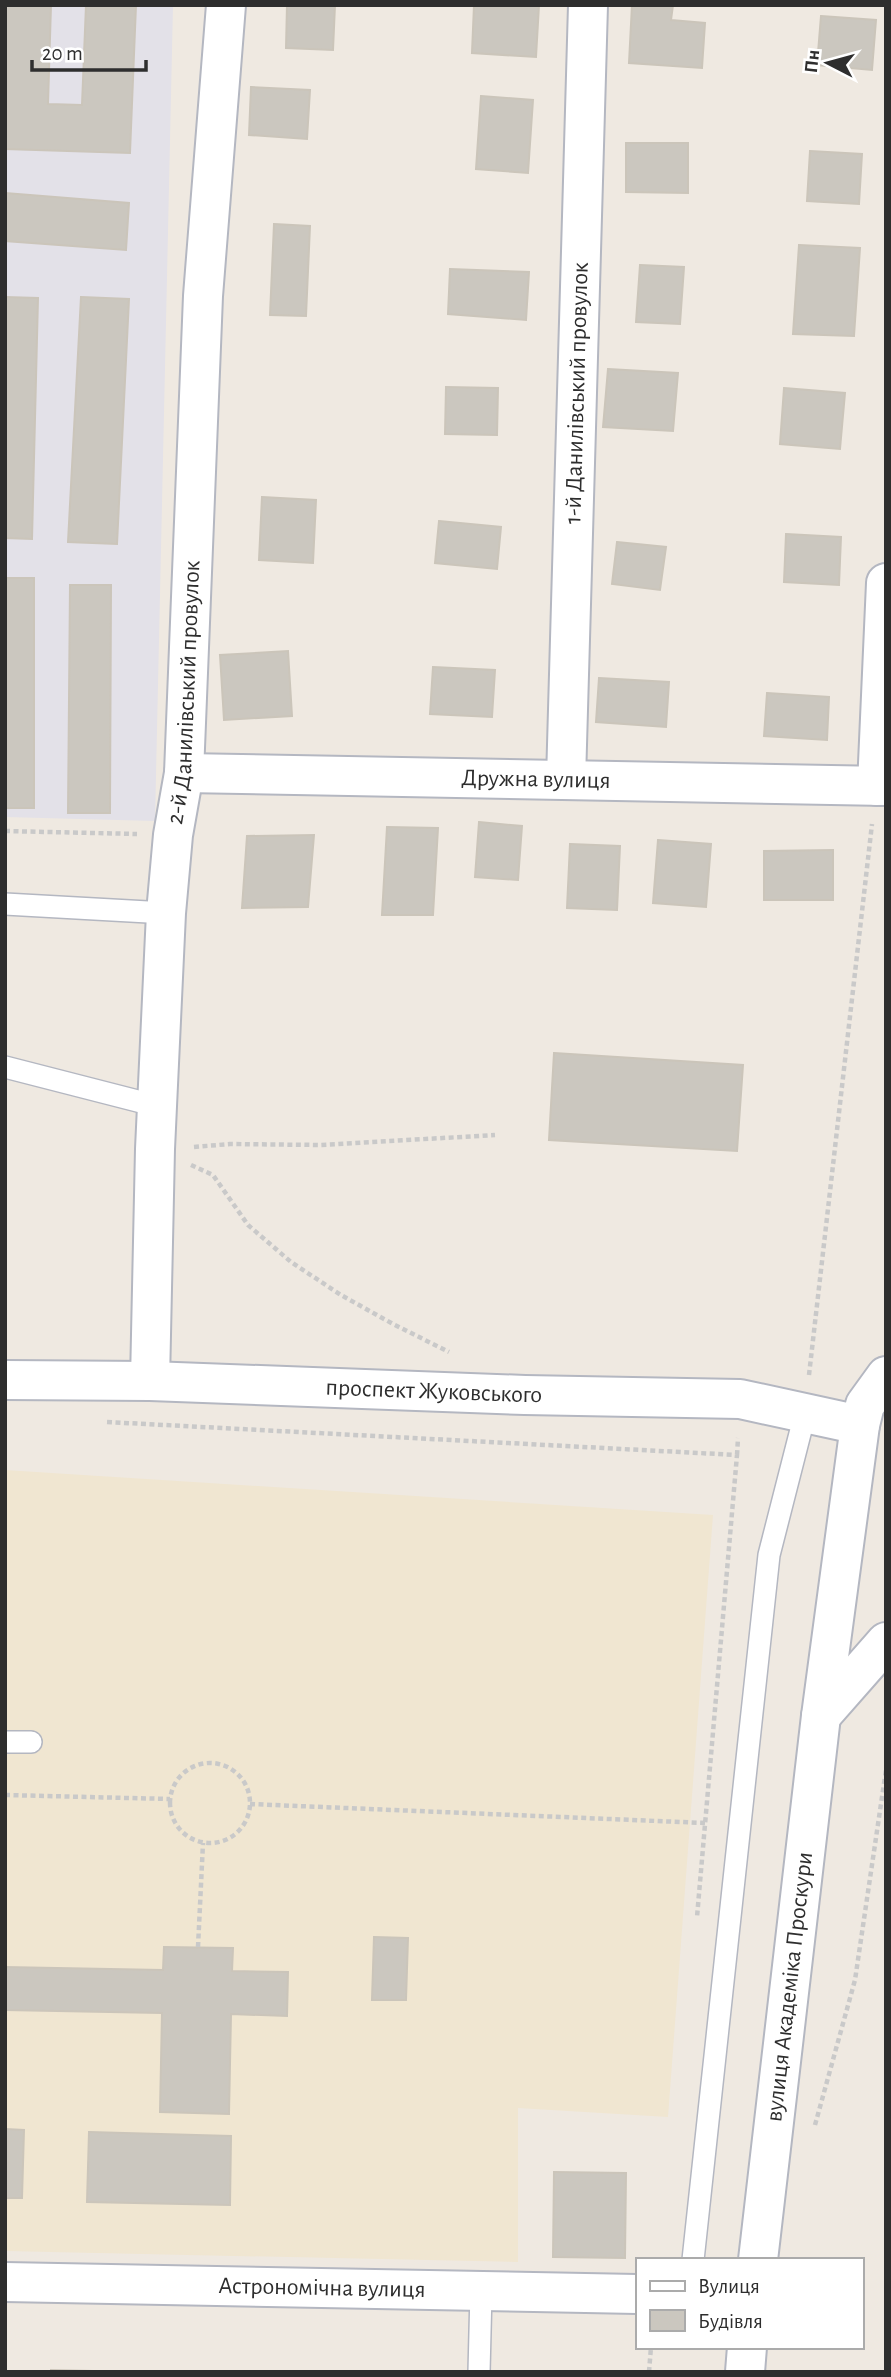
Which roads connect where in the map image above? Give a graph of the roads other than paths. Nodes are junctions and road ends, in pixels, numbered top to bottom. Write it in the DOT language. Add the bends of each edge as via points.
graph roads {
  1 [pos="226,5"];
  2 [pos="588,5"];
  3 [pos="886,583"];
  4 [pos="184,773"];
  5 [pos="566,780"];
  6 [pos="881,786"];
  7 [pos="5,904"];
  8 [pos="166,913"];
  9 [pos="5,1067"];
  10 [pos="157,1105"];
  11 [pos="886,1376"];
  12 [pos="5,1380"];
  13 [pos="150,1381"];
  14 [pos="805,1414"];
  15 [pos="860,1426"];
  16 [pos="886,1642"];
  17 [pos="821,1716"];
  18 [pos="5,1742"];
  19 [pos="31,1742"];
  20 [pos="692,2258"];
  21 [pos="758,2258"];
  22 [pos="5,2282"];
  23 [pos="481,2292"];
  24 [pos="636,2294"];
  25 [pos="747,2349"];
  26 [pos="479,2372"];
  27 [pos="745,2372"];
  1 -- 4 [label="street, 2-й Данилівський провулок" via="203,296"];
  2 -- 5 [label="street, 1-й Данилівський провулок"];
  3 -- 6 [label="street"];
  4 -- 5 [label="street, Дружна вулиця"];
  4 -- 8 [label="street, 2-й Данилівський провулок"];
  5 -- 6 [label="street, Дружна вулиця"];
  7 -- 8 [label="lane"];
  8 -- 10 [label="street, 2-й Данилівський провулок"];
  9 -- 10 [label="lane"];
  10 -- 13 [label="street, 2-й Данилівський провулок"];
  11 -- 15 [label="street, вулиця Академіка Проскури" via="865,1405"];
  12 -- 13 [label="street, проспект Жуковського"];
  13 -- 14 [label="street, проспект Жуковського" via="740,1399"];
  14 -- 15 [label="street, проспект Жуковського"];
  14 -- 20 [label="lane" via="769,1555"];
  15 -- 17 [label="street, вулиця Академіка Проскури"];
  16 -- 17 [label="street"];
  17 -- 21 [label="street, вулиця Академіка Проскури"];
  18 -- 19 [label="lane"];
  22 -- 23 [label="street, Астрономічна вулиця"];
  23 -- 24 [label="street, Астрономічна вулиця"];
  23 -- 26 [label="lane"];
  25 -- 27 [label="street"];
}
